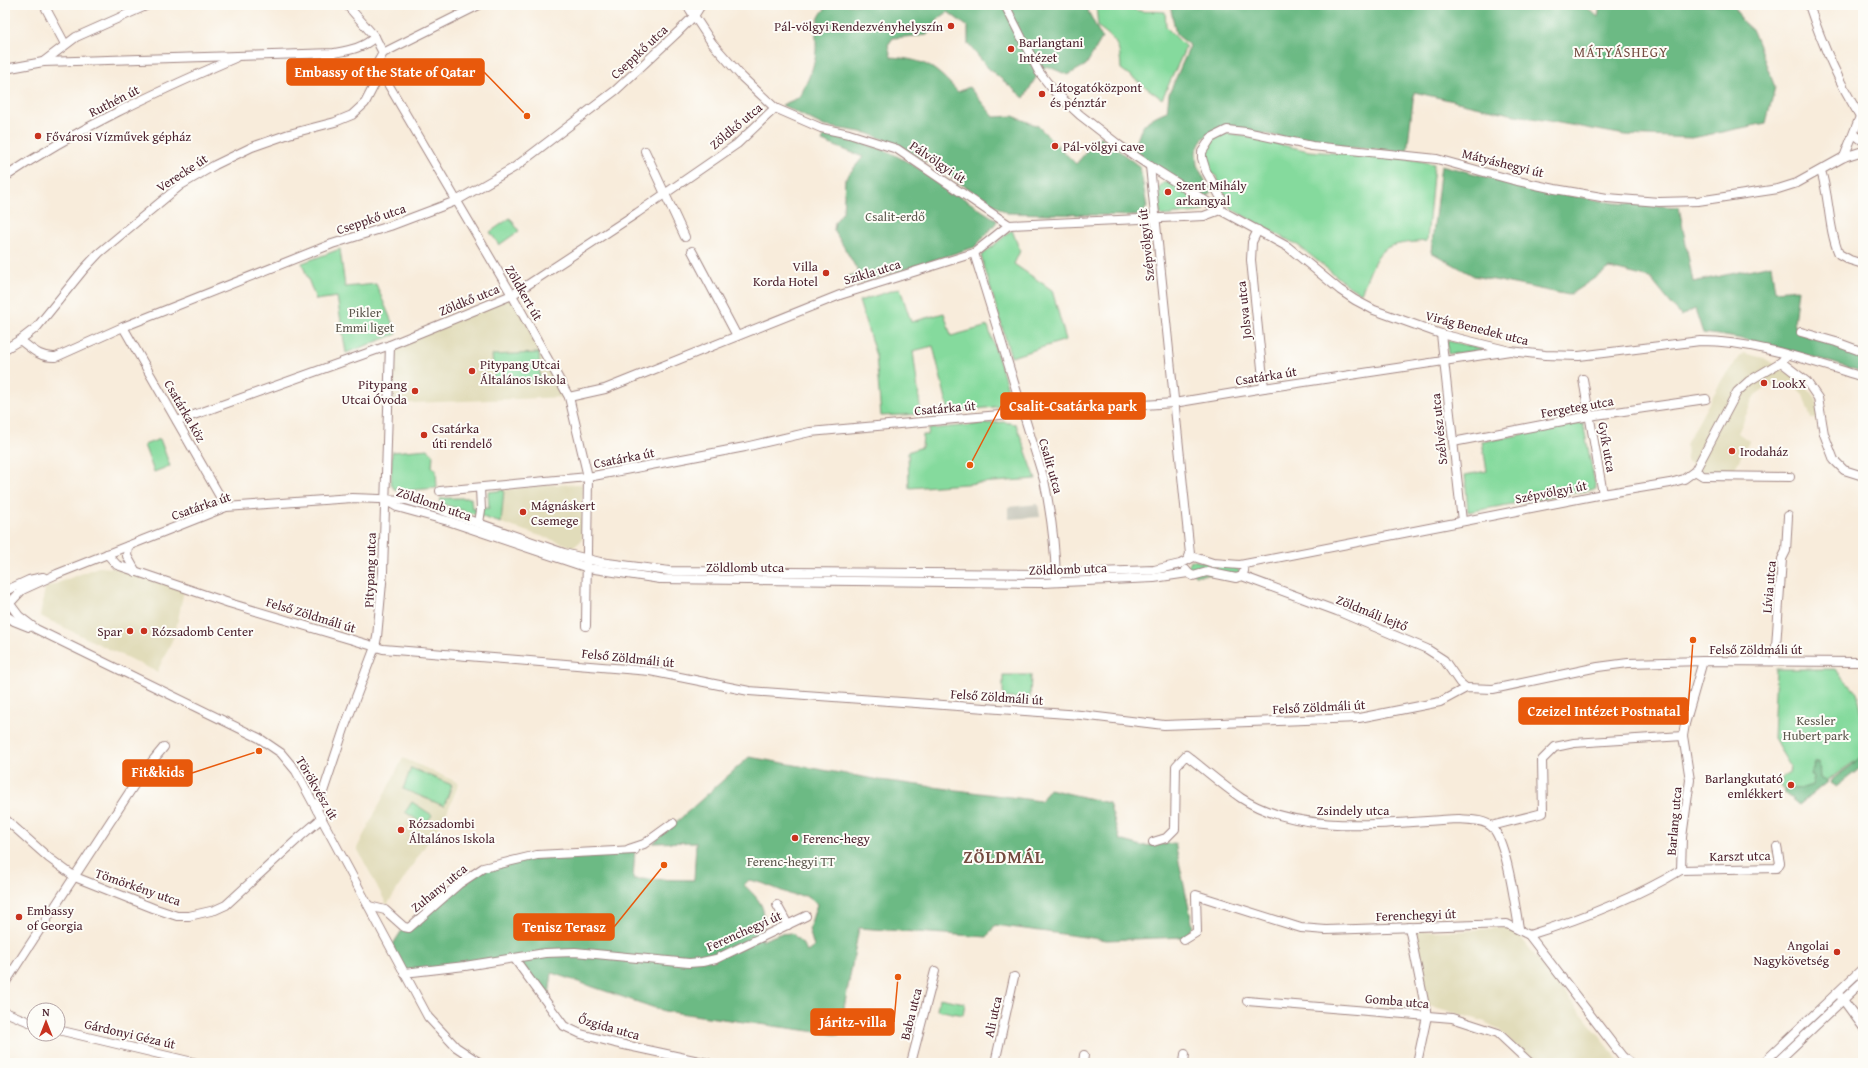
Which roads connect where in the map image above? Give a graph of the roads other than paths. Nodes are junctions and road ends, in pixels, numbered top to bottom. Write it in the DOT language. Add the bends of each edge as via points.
graph roads {
  1 [pos="44,5"];
  2 [pos="148,5"];
  3 [pos="347,5"];
  4 [pos="479,5"];
  5 [pos="687,5"];
  6 [pos="701,5"];
  7 [pos="1006,5"];
  8 [pos="1809,5"];
  9 [pos="694,16"];
  10 [pos="376,37"];
  11 [pos="65,44"];
  12 [pos="383,53"];
  13 [pos="238,56"];
  14 [pos="43,62"];
  15 [pos="5,69"];
  16 [pos="381,72"];
  17 [pos="775,108"];
  18 [pos="1862,113"];
  19 [pos="1854,134"];
  20 [pos="1863,142"];
  21 [pos="645,151"];
  22 [pos="1863,151"];
  23 [pos="1844,157"];
  24 [pos="1150,166"];
  25 [pos="1821,171"];
  26 [pos="5,177"];
  27 [pos="665,194"];
  28 [pos="456,201"];
  29 [pos="1220,210"];
  30 [pos="1155,219"];
  31 [pos="1010,225"];
  32 [pos="1258,230"];
  33 [pos="685,237"];
  34 [pos="692,251"];
  35 [pos="974,253"];
  36 [pos="1863,264"];
  37 [pos="512,295"];
  38 [pos="123,327"];
  39 [pos="1801,332"];
  40 [pos="1440,334"];
  41 [pos="737,336"];
  42 [pos="20,340"];
  43 [pos="390,345"];
  44 [pos="5,349"];
  45 [pos="1510,351"];
  46 [pos="1863,352"];
  47 [pos="1787,355"];
  48 [pos="1444,362"];
  49 [pos="1781,362"];
  50 [pos="1863,377"];
  51 [pos="1583,380"];
  52 [pos="1264,388"];
  53 [pos="569,397"];
  54 [pos="1706,399"];
  55 [pos="1174,403"];
  56 [pos="1022,413"];
  57 [pos="1589,416"];
  58 [pos="177,421"];
  59 [pos="1453,442"];
  60 [pos="1696,471"];
  61 [pos="1863,476"];
  62 [pos="588,477"];
  63 [pos="1790,477"];
  64 [pos="480,488"];
  65 [pos="440,491"];
  66 [pos="1603,494"];
  67 [pos="384,500"];
  68 [pos="226,507"];
  69 [pos="1788,516"];
  70 [pos="1462,521"];
  71 [pos="479,523"];
  72 [pos="499,535"];
  73 [pos="1188,542"];
  74 [pos="128,546"];
  75 [pos="107,554"];
  76 [pos="1198,557"];
  77 [pos="587,559"];
  78 [pos="1187,560"];
  79 [pos="588,568"];
  80 [pos="1243,571"];
  81 [pos="136,572"];
  82 [pos="1188,573"];
  83 [pos="57,574"];
  84 [pos="1056,578"];
  85 [pos="5,593"];
  86 [pos="9,606"];
  87 [pos="5,615"];
  88 [pos="586,626"];
  89 [pos="36,629"];
  90 [pos="375,647"];
  91 [pos="1702,661"];
  92 [pos="1775,661"];
  93 [pos="1863,662"];
  94 [pos="1466,688"];
  95 [pos="1684,736"];
  96 [pos="164,747"];
  97 [pos="317,810"];
  98 [pos="322,818"];
  99 [pos="5,819"];
  100 [pos="673,823"];
  101 [pos="1491,826"];
  102 [pos="1153,842"];
  103 [pos="1777,847"];
  104 [pos="626,850"];
  105 [pos="635,850"];
  106 [pos="1681,870"];
  107 [pos="75,877"];
  108 [pos="369,906"];
  109 [pos="777,906"];
  110 [pos="806,916"];
  111 [pos="788,925"];
  112 [pos="1410,928"];
  113 [pos="1519,928"];
  114 [pos="1529,935"];
  115 [pos="1184,940"];
  116 [pos="514,958"];
  117 [pos="1863,968"];
  118 [pos="935,971"];
  119 [pos="404,973"];
  120 [pos="1014,977"];
  121 [pos="1863,981"];
  122 [pos="5,982"];
  123 [pos="1837,993"];
  124 [pos="1844,1000"];
  125 [pos="1247,1001"];
  126 [pos="5,1012"];
  127 [pos="1427,1016"];
  128 [pos="26,1021"];
  129 [pos="1863,1027"];
  130 [pos="66,1032"];
  131 [pos="1185,1054"];
  132 [pos="186,1061"];
  133 [pos="197,1063"];
  134 [pos="480,1063"];
  135 [pos="708,1063"];
  136 [pos="760,1063"];
  137 [pos="776,1063"];
  138 [pos="911,1063"];
  139 [pos="995,1063"];
  140 [pos="1184,1063"];
  141 [pos="1417,1063"];
  142 [pos="1530,1063"];
  143 [pos="1630,1063"];
  144 [pos="1763,1063"];
  145 [pos="1776,1063"];
  1 -- 11 [label="street"];
  2 -- 11 [label="street" via="83,33"];
  3 -- 10 [label="street"];
  4 -- 12 [label="street"];
  5 -- 9 [label="street, Pálvölgyi út"];
  6 -- 9 [label="street, Cseppkő utca"];
  7 -- 24 [label="street" via="1039,72 1054,91 1120,146"];
  8 -- 18 [label="street" via="1822,42 1849,98"];
  9 -- 17 [label="street, Pálvölgyi út" via="712,43 742,77"];
  9 -- 28 [label="street, Cseppkő utca" via="616,90 514,167"];
  10 -- 12 [label="street"];
  10 -- 13 [label="street" via="368,44 353,50 334,53"];
  11 -- 14 [label="street"];
  12 -- 16 [label="street" via="378,62"];
  13 -- 14 [label="street"];
  13 -- 26 [label="street, Ruthén út" via="168,87 59,143"];
  14 -- 15 [label="street"];
  16 -- 28 [label="street, Zöldkert út"];
  16 -- 42 [label="street, Verecke út" via="365,103 352,115 252,147 181,185 99,253 37,327"];
  17 -- 27 [label="street, Zöldkő utca" via="737,144"];
  17 -- 31 [label="street, Pálvölgyi út" via="821,128 897,149"];
  18 -- 19 [label="street"];
  19 -- 20 [label="street"];
  19 -- 23 [label="street"];
  21 -- 27 [label="street"];
  22 -- 23 [label="street, Mátyáshegyi út"];
  23 -- 25 [label="street, Mátyáshegyi út"];
  24 -- 29 [label="street, Virág Benedek utca"];
  24 -- 30 [label="street, Szépvölgyi út"];
  25 -- 29 [label="street, Mátyáshegyi út" via="1797,184 1764,191 1686,202 1634,201 1513,180 1437,159 1312,146 1227,130 1211,138 1202,152 1206,171 1221,198"];
  25 -- 36 [label="street" via="1839,254"];
  27 -- 33 [label="street"];
  27 -- 37 [label="street, Zöldkő utca"];
  28 -- 37 [label="street, Zöldkert út"];
  28 -- 38 [label="street, Cseppkő utca" via="332,244"];
  29 -- 30 [label="street" via="1204,216"];
  29 -- 32 [label="street, Virág Benedek utca"];
  30 -- 31 [label="street"];
  30 -- 55 [label="street, Szépvölgyi út"];
  31 -- 35 [label="street, Szikla utca"];
  32 -- 40 [label="street, Virág Benedek utca" via="1288,247 1355,300 1374,310"];
  32 -- 52 [label="street, Jolsva utca" via="1252,242 1251,260"];
  34 -- 41 [label="street"];
  35 -- 41 [label="street, Szikla utca" via="840,295"];
  35 -- 56 [label="street, Csalit utca"];
  37 -- 43 [label="street, Zöldkő utca"];
  37 -- 53 [label="street, Zöldkert út"];
  38 -- 42 [label="street, Cseppkő utca" via="56,357 47,358 38,354"];
  38 -- 58 [label="street, Csatárka köz"];
  39 -- 46 [label="street"];
  40 -- 45 [label="street, Virág Benedek utca"];
  40 -- 48 [label="street, Szélvész utca"];
  41 -- 53 [label="street, Szikla utca" via="605,389"];
  42 -- 44 [label="street"];
  43 -- 58 [label="street, Zöldkő utca"];
  43 -- 67 [label="street, Pitypang utca"];
  45 -- 47 [label="street, Virág Benedek utca" via="1579,356 1716,341"];
  45 -- 48 [label="street, Csatárka út"];
  47 -- 49 [label="street"];
  47 -- 50 [label="street, Virág Benedek utca"];
  48 -- 52 [label="street, Csatárka út"];
  48 -- 59 [label="street, Szélvész utca"];
  49 -- 60 [label="street" via="1749,381 1737,392"];
  49 -- 61 [label="street" via="1807,382 1818,398 1824,434 1834,460 1844,470"];
  51 -- 57 [label="street, Gyík utca"];
  52 -- 55 [label="street, Csatárka út"];
  53 -- 62 [label="street, Zöldkert út"];
  54 -- 57 [label="street, Fergeteg utca"];
  55 -- 56 [label="street, Csatárka út"];
  55 -- 73 [label="street, Szépvölgyi út"];
  56 -- 62 [label="street, Csatárka út" via="810,432"];
  56 -- 84 [label="street, Csalit utca" via="1038,458 1051,512"];
  57 -- 59 [label="street, Fergeteg utca"];
  57 -- 66 [label="street, Gyík utca"];
  58 -- 68 [label="street, Csatárka köz"];
  59 -- 70 [label="street, Szélvész utca"];
  60 -- 63 [label="street" via="1704,476"];
  60 -- 66 [label="street, Szépvölgyi út" via="1684,479 1670,483"];
  62 -- 64 [label="street, Csatárka út"];
  62 -- 77 [label="street, Zöldkert út"];
  64 -- 65 [label="street, Csatárka út"];
  64 -- 71 [label="street"];
  66 -- 70 [label="street, Szépvölgyi út"];
  67 -- 68 [label="street, Csatárka út" via="338,498"];
  67 -- 71 [label="street, Zöldlomb utca" via="406,500"];
  67 -- 72 [label="street, Zöldlomb utca" via="397,507"];
  67 -- 90 [label="street, Pitypang utca" via="380,611"];
  68 -- 74 [label="street, Csatárka út"];
  69 -- 92 [label="street, Lívia utca" via="1786,551 1782,559"];
  70 -- 80 [label="street, Szépvölgyi út" via="1268,558"];
  71 -- 72 [label="street, Zöldlomb utca"];
  72 -- 77 [label="street, Zöldlomb utca"];
  72 -- 79 [label="street, Zöldlomb utca"];
  73 -- 76 [label="street, Szépvölgyi út" via="1192,554"];
  73 -- 78 [label="street, Szépvölgyi út" via="1190,554"];
  74 -- 75 [label="street, Csatárka út"];
  74 -- 81 [label="street" via="128,556"];
  75 -- 81 [label="street, Felső Zöldmáli út" via="117,566"];
  75 -- 83 [label="street, Csatárka út"];
  76 -- 78 [label="street"];
  76 -- 80 [label="street"];
  77 -- 79 [label="street, Zöldkert út"];
  77 -- 84 [label="street, Zöldlomb utca" via="669,571"];
  78 -- 82 [label="street, Szépvölgyi út" via="1185,567"];
  78 -- 84 [label="street, Zöldlomb utca" via="1169,568"];
  79 -- 84 [label="street, Zöldlomb utca" via="660,579"];
  79 -- 88 [label="street, Zöldkert út"];
  80 -- 82 [label="street, Szépvölgyi út" via="1236,578 1207,572 1193,576"];
  80 -- 94 [label="street, Zöldmáli lejtő" via="1254,580 1427,649 1444,660"];
  81 -- 90 [label="street, Felső Zöldmáli út"];
  82 -- 84 [label="street, Zöldlomb utca" via="1154,578"];
  83 -- 85 [label="street, Csatárka út" via="29,580"];
  83 -- 86 [label="street, Csatárka út" via="22,590"];
  85 -- 86 [label="street, Törökvész út"];
  86 -- 89 [label="street, Törökvész út"];
  87 -- 89 [label="street, Törökvész út" via="21,625"];
  89 -- 97 [label="street, Törökvész út" via="274,747 291,764"];
  90 -- 94 [label="street, Felső Zöldmáli út" via="416,653 650,671 749,691 1081,715 1164,725 1359,718 1440,702"];
  90 -- 97 [label="street, Pitypang utca"];
  91 -- 92 [label="street, Felső Zöldmáli út"];
  91 -- 94 [label="street, Felső Zöldmáli út" via="1628,663 1493,689"];
  91 -- 95 [label="street, Barlang utca"];
  92 -- 93 [label="street, Felső Zöldmáli út"];
  95 -- 101 [label="street" via="1574,743 1554,747 1542,760 1544,813"];
  95 -- 106 [label="street, Barlang utca" via="1690,780"];
  96 -- 107 [label="street" via="140,776"];
  97 -- 98 [label="street, Törökvész út"];
  98 -- 107 [label="street, Tömörkény utca" via="236,898 203,914 176,916"];
  98 -- 108 [label="street, Törökvész út"];
  99 -- 107 [label="street, Tömörkény utca"];
  100 -- 104 [label="street, Zuhany utca" via="644,844"];
  101 -- 102 [label="street, Zsindely utca" via="1459,819 1332,824 1280,816 1242,798 1186,755 1176,766 1175,830 1166,838"];
  101 -- 113 [label="street" via="1500,840 1514,894"];
  103 -- 106 [label="street, Karszt utca" via="1780,863 1777,868"];
  104 -- 105 [label="street, Zuhany utca"];
  104 -- 108 [label="street, Zuhany utca" via="537,855 483,868 459,884 409,928 404,927 385,910"];
  106 -- 114 [label="street, Barlang utca" via="1604,908"];
  107 -- 122 [label="street"];
  108 -- 119 [label="street, Törökvész út"];
  109 -- 111 [label="street"];
  110 -- 111 [label="street, Ferenchegyi út"];
  111 -- 116 [label="street, Ferenchegyi út" via="716,959 702,962 689,963 575,952"];
  112 -- 113 [label="street, Ferenchegyi út" via="1507,924"];
  112 -- 115 [label="street, Ferenchegyi út" via="1301,928 1196,894 1197,932"];
  112 -- 127 [label="street"];
  113 -- 114 [label="street, Ferenchegyi út"];
  114 -- 143 [label="street, Ferenchegyi út"];
  116 -- 119 [label="street, Ferenchegyi út"];
  116 -- 135 [label="street, Őzgida utca" via="564,1026 601,1040"];
  117 -- 123 [label="street"];
  118 -- 138 [label="street, Baba utca"];
  119 -- 134 [label="street, Törökvész út" via="428,1016 438,1028 456,1047"];
  120 -- 139 [label="street, Ali utca"];
  121 -- 124 [label="street"];
  123 -- 124 [label="street"];
  123 -- 144 [label="street"];
  124 -- 129 [label="street"];
  124 -- 145 [label="street"];
  125 -- 127 [label="street, Gomba utca"];
  126 -- 128 [label="street"];
  127 -- 141 [label="street"];
  127 -- 142 [label="street, Gomba utca" via="1452,1018 1498,1033"];
  130 -- 132 [label="street, Gárdonyi Géza út"];
  131 -- 140 [label="street"];
  132 -- 133 [label="street, Gárdonyi Géza út"];
  136 -- 137 [label="street"];
}
